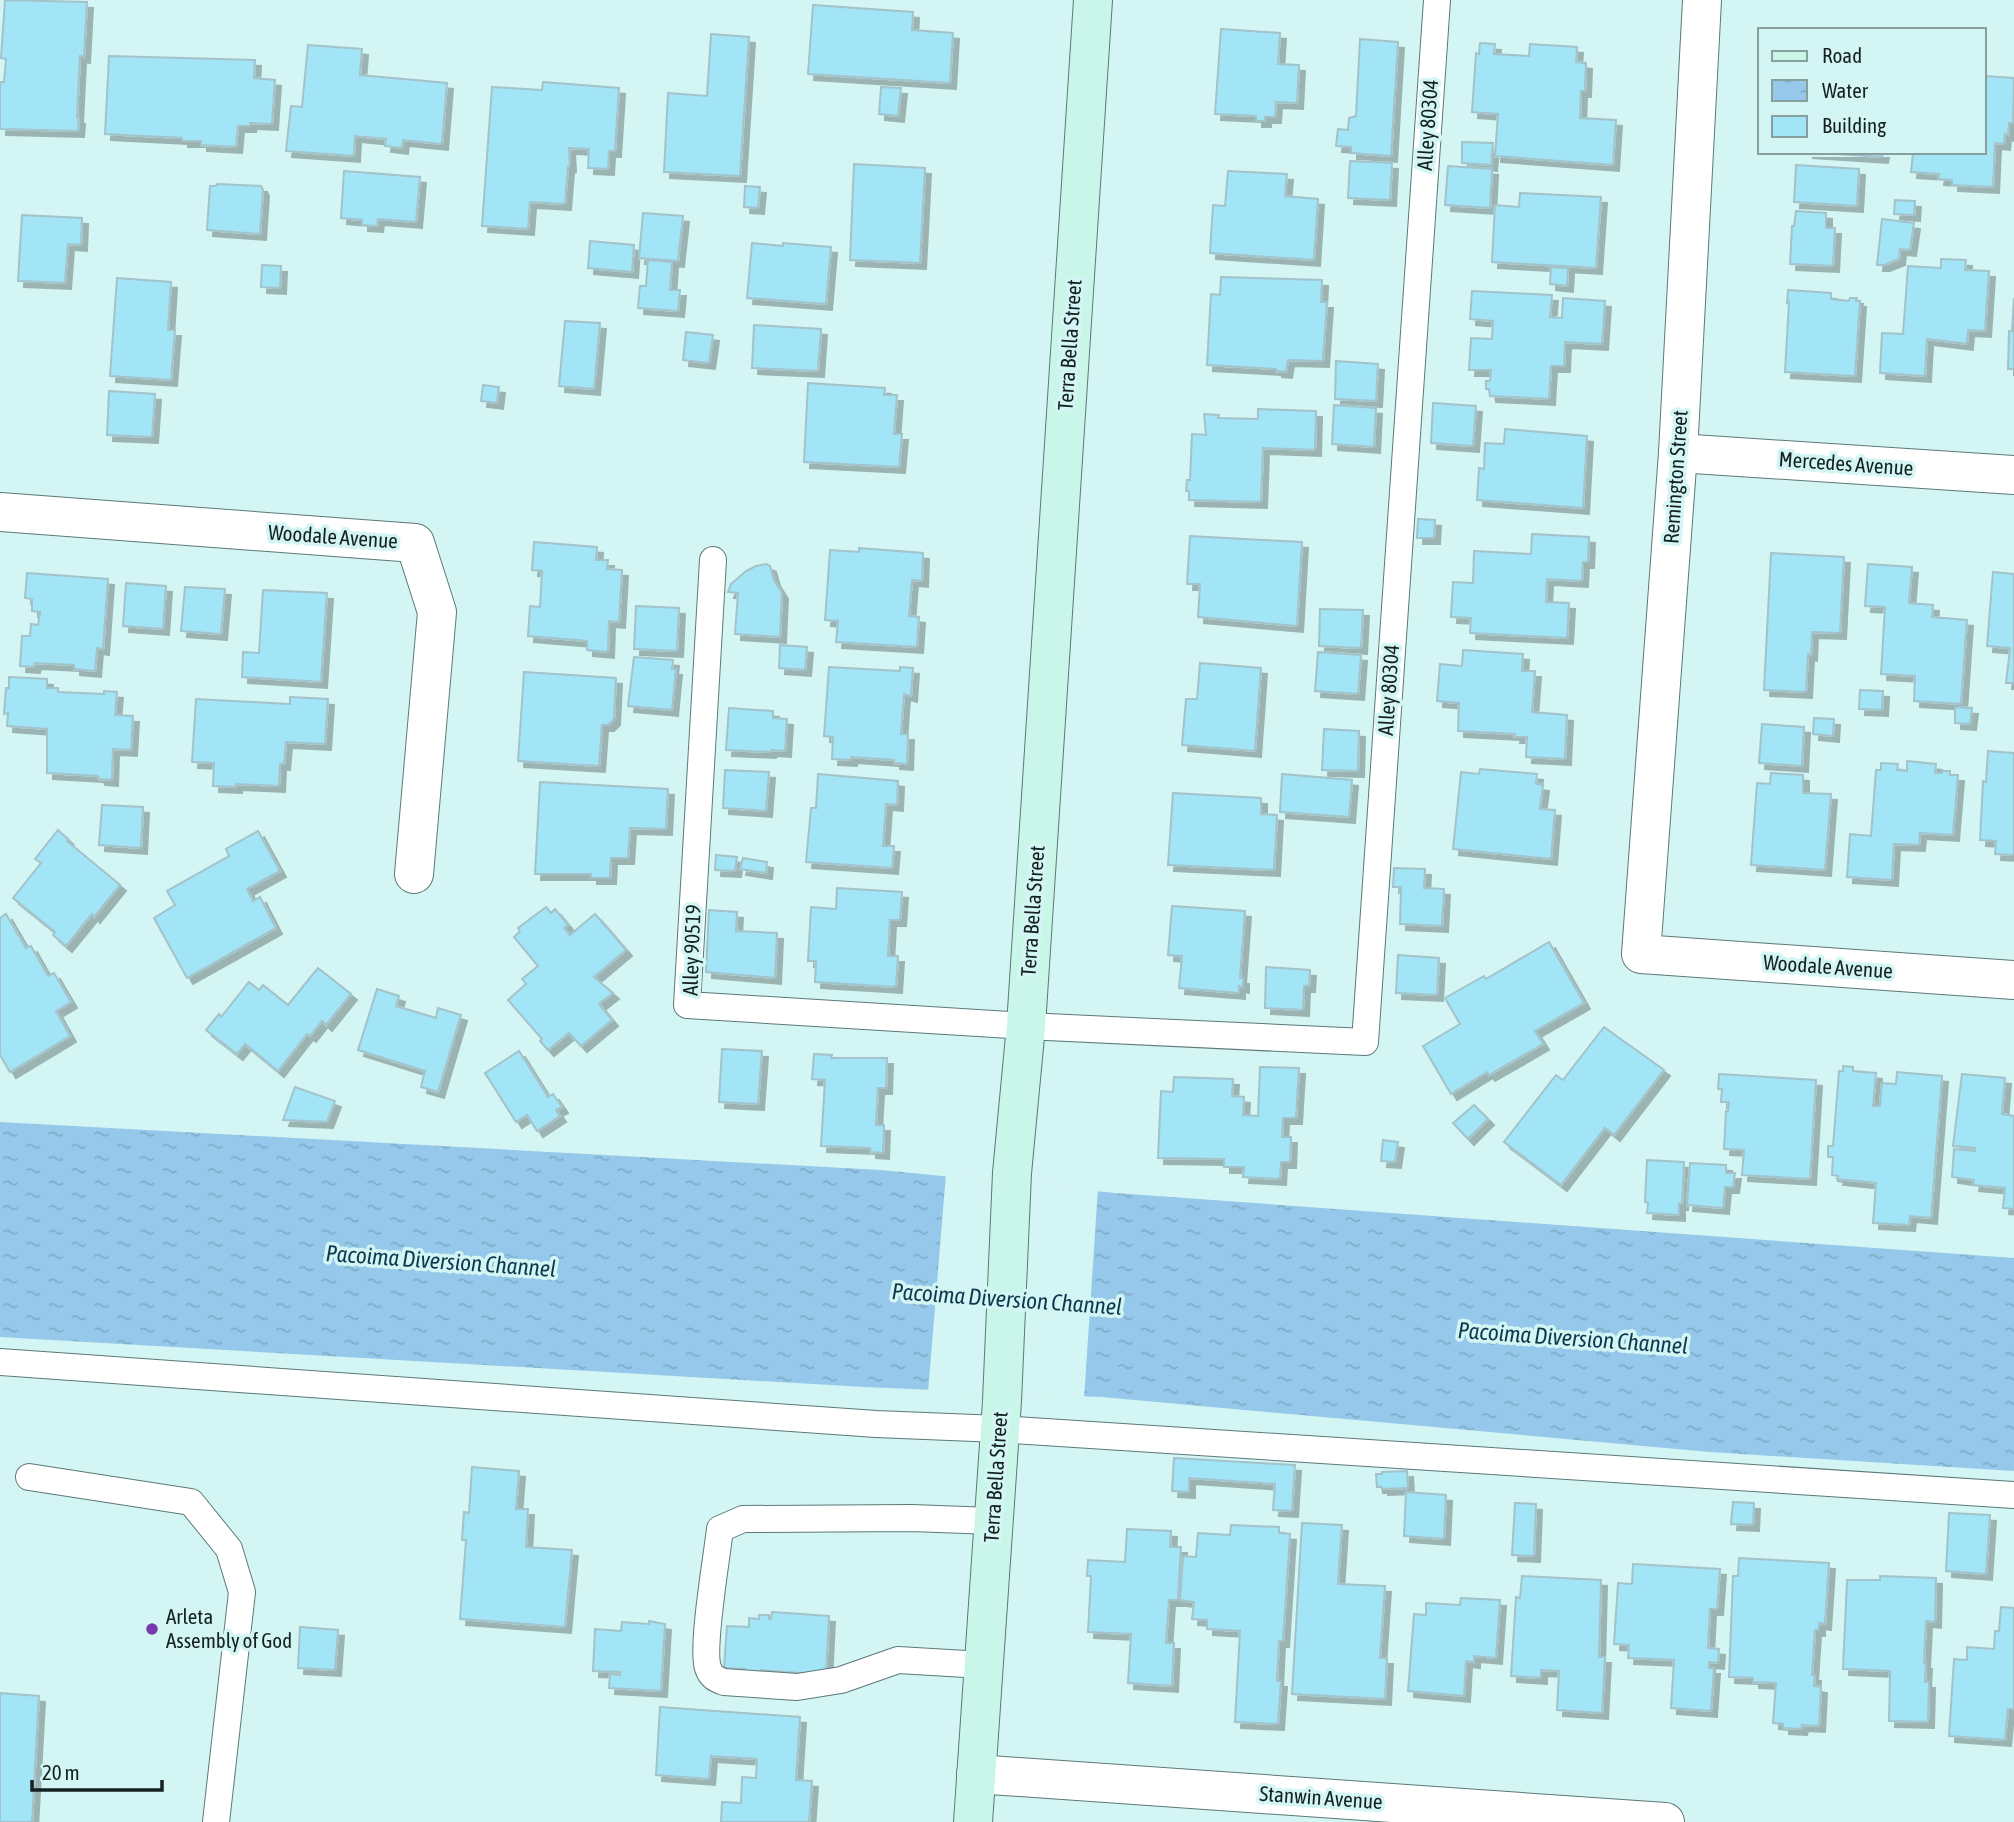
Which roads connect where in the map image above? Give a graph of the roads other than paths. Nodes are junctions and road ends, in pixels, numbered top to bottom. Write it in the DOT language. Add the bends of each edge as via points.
graph roads {
  1 [pos="1093,0"];
  2 [pos="1437,0"];
  3 [pos="1702,0"];
  4 [pos="1678,453"];
  5 [pos="2014,475"];
  6 [pos="0,512"];
  7 [pos="713,560"];
  8 [pos="414,874"];
  9 [pos="1641,954"];
  10 [pos="2014,980"];
  11 [pos="1026,1026"];
  12 [pos="0,1362"];
  13 [pos="1001,1415"];
  14 [pos="29,1476"];
  15 [pos="2014,1495"];
  16 [pos="992,1521"];
  17 [pos="983,1665"];
  18 [pos="976,1774"];
  19 [pos="216,1822"];
  20 [pos="973,1822"];
  21 [pos="1665,1822"];
  1 -- 11 [label="main road, Terra Bella Street"];
  2 -- 11 [label="lane, Alley 80304" via="1365,1042"];
  3 -- 4 [label="street, Remington Street"];
  4 -- 5 [label="street, Mercedes Avenue"];
  4 -- 9 [label="street, Remington Street"];
  6 -- 8 [label="street, Woodale Avenue" via="415,543 437,612"];
  7 -- 11 [label="lane, Alley 90519" via="687,1005"];
  9 -- 10 [label="street, Woodale Avenue"];
  11 -- 13 [label="main road, Terra Bella Street" via="1012,1173"];
  12 -- 13 [label="lane" via="876,1424"];
  13 -- 15 [label="lane"];
  13 -- 16 [label="main road, Terra Bella Street"];
  14 -- 19 [label="lane" via="191,1502 229,1549 242,1592"];
  16 -- 17 [label="main road, Terra Bella Street"];
  16 -- 17 [label="lane" via="743,1519 720,1529 707,1639 707,1666 713,1678 724,1682 797,1687 841,1680 898,1660"];
  17 -- 18 [label="main road, Terra Bella Street"];
  18 -- 20 [label="main road, Terra Bella Street"];
  18 -- 21 [label="street, Stanwin Avenue"];
}
